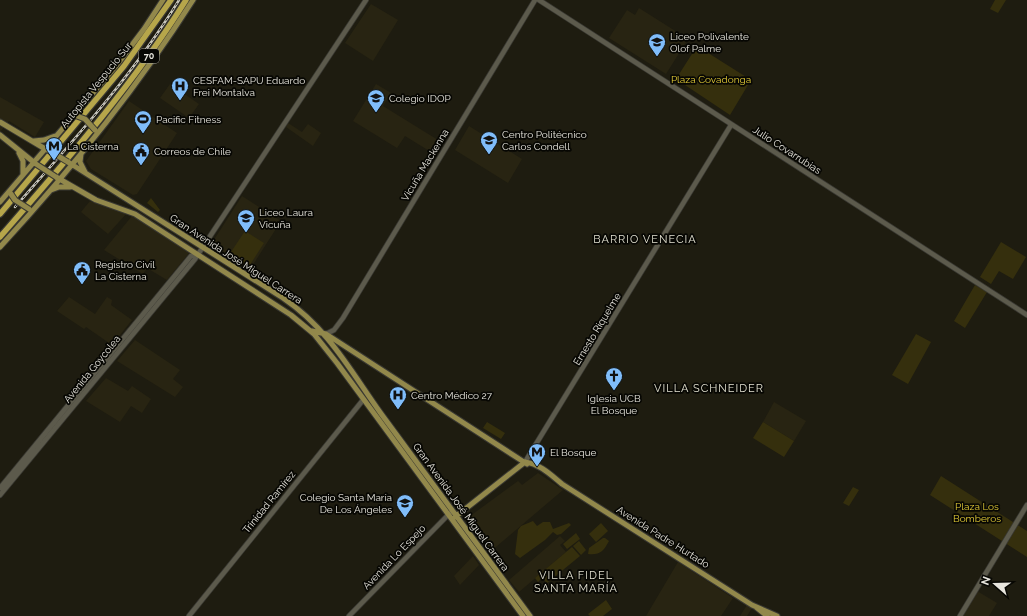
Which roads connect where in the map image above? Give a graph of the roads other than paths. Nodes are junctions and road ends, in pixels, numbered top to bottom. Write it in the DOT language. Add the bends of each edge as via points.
graph roads {
  1 [pos="163,0"];
  2 [pos="171,0"];
  3 [pos="186,0"];
  4 [pos="193,0"];
  5 [pos="366,0"];
  6 [pos="535,0"];
  7 [pos="539,0"];
  8 [pos="74,116"];
  9 [pos="0,122"];
  10 [pos="731,125"];
  11 [pos="0,135"];
  12 [pos="56,136"];
  13 [pos="95,137"];
  14 [pos="32,141"];
  15 [pos="16,149"];
  16 [pos="47,149"];
  17 [pos="81,154"];
  18 [pos="35,164"];
  19 [pos="70,164"];
  20 [pos="87,174"];
  21 [pos="23,175"];
  22 [pos="57,178"];
  23 [pos="71,187"];
  24 [pos="50,190"];
  25 [pos="11,192"];
  26 [pos="0,202"];
  27 [pos="35,208"];
  28 [pos="0,214"];
  29 [pos="0,237"];
  30 [pos="202,246"];
  31 [pos="0,247"];
  32 [pos="197,254"];
  33 [pos="1027,315"];
  34 [pos="309,330"];
  35 [pos="326,334"];
  36 [pos="363,400"];
  37 [pos="372,400"];
  38 [pos="525,462"];
  39 [pos="0,488"];
  40 [pos="0,495"];
  41 [pos="1027,505"];
  42 [pos="453,510"];
  43 [pos="448,515"];
  44 [pos="457,516"];
  45 [pos="452,520"];
  46 [pos="756,607"];
  47 [pos="189,616"];
  48 [pos="349,616"];
  49 [pos="522,616"];
  50 [pos="530,616"];
  51 [pos="767,616"];
  52 [pos="777,616"];
  53 [pos="960,616"];
  1 -- 8 [label="main road" via="128,50"];
  2 -- 28 [label="highway, Autopista Vespucio Sur / 70" via="124,66"];
  3 -- 29 [label="highway, 70" via="122,91"];
  4 -- 13 [label="main road" via="155,58"];
  5 -- 30 [label="street, Avenida Goycolea"];
  6 -- 35 [label="street, Vicuña Mackenna" via="343,318 334,330"];
  7 -- 10 [label="street, Julio Covarrubias"];
  8 -- 12 [label="main road"];
  8 -- 13 [label="main road, bridge" via="85,119 95,130"];
  9 -- 14 [label="main road, Gran Avenida José Miguel Carrera"];
  10 -- 33 [label="street, Julio Covarrubias"];
  10 -- 38 [label="street, Ernesto Riquelme"];
  11 -- 15 [label="main road, Gran Avenida José Miguel Carrera"];
  12 -- 14 [label="main road"];
  12 -- 16 [label="main road"];
  13 -- 17 [label="main road"];
  14 -- 16 [label="main road, Gran Avenida José Miguel Carrera"];
  15 -- 18 [label="main road, Gran Avenida José Miguel Carrera"];
  15 -- 21 [label="main road" via="23,161"];
  16 -- 18 [label="main road"];
  16 -- 19 [label="main road, Gran Avenida José Miguel Carrera, bridge"];
  17 -- 19 [label="main road"];
  17 -- 20 [label="main road" via="81,164"];
  18 -- 21 [label="main road"];
  18 -- 22 [label="main road, Gran Avenida José Miguel Carrera, bridge"];
  19 -- 20 [label="main road, Gran Avenida José Miguel Carrera"];
  19 -- 22 [label="main road"];
  20 -- 30 [label="main road, Gran Avenida José Miguel Carrera"];
  21 -- 25 [label="main road"];
  22 -- 23 [label="main road, Gran Avenida José Miguel Carrera"];
  22 -- 24 [label="main road"];
  23 -- 24 [label="main road"];
  23 -- 32 [label="main road, Gran Avenida José Miguel Carrera" via="96,200 135,214"];
  24 -- 27 [label="main road"];
  25 -- 26 [label="main road"];
  25 -- 27 [label="main road, bridge" via="15,200 29,209"];
  27 -- 31 [label="main road"];
  30 -- 32 [label="street, Avenida Goycolea"];
  30 -- 35 [label="main road, Gran Avenida José Miguel Carrera" via="290,302"];
  32 -- 34 [label="main road, Gran Avenida José Miguel Carrera" via="291,315"];
  32 -- 39 [label="street, Avenida Goycolea" via="191,256"];
  32 -- 40 [label="street, Avenida Goycolea"];
  34 -- 35 [label="main road"];
  34 -- 36 [label="main road, Gran Avenida José Miguel Carrera" via="324,346"];
  35 -- 37 [label="main road, Gran Avenida José Miguel Carrera"];
  35 -- 38 [label="main road, Avenida Padre Hurtado"];
  36 -- 37 [label="main road"];
  36 -- 43 [label="main road, Gran Avenida José Miguel Carrera"];
  36 -- 47 [label="street, Trinidad Ramírez"];
  37 -- 42 [label="main road, Gran Avenida José Miguel Carrera"];
  38 -- 44 [label="main road, Ernesto Riquelme"];
  38 -- 46 [label="main road, Avenida Padre Hurtado" via="532,463 549,473"];
  41 -- 53 [label="street"];
  42 -- 43 [label="street, Avenida Lo Espejo"];
  42 -- 44 [label="main road, Gran Avenida José Miguel Carrera"];
  43 -- 45 [label="main road, Gran Avenida José Miguel Carrera"];
  43 -- 48 [label="street, Avenida Lo Espejo"];
  44 -- 45 [label="main road, Ernesto Riquelme"];
  44 -- 50 [label="main road, Gran Avenida José Miguel Carrera"];
  45 -- 49 [label="main road, Gran Avenida José Miguel Carrera"];
  46 -- 51 [label="main road, Avenida Padre Hurtado"];
  46 -- 52 [label="main road, Avenida Padre Hurtado"];
}
